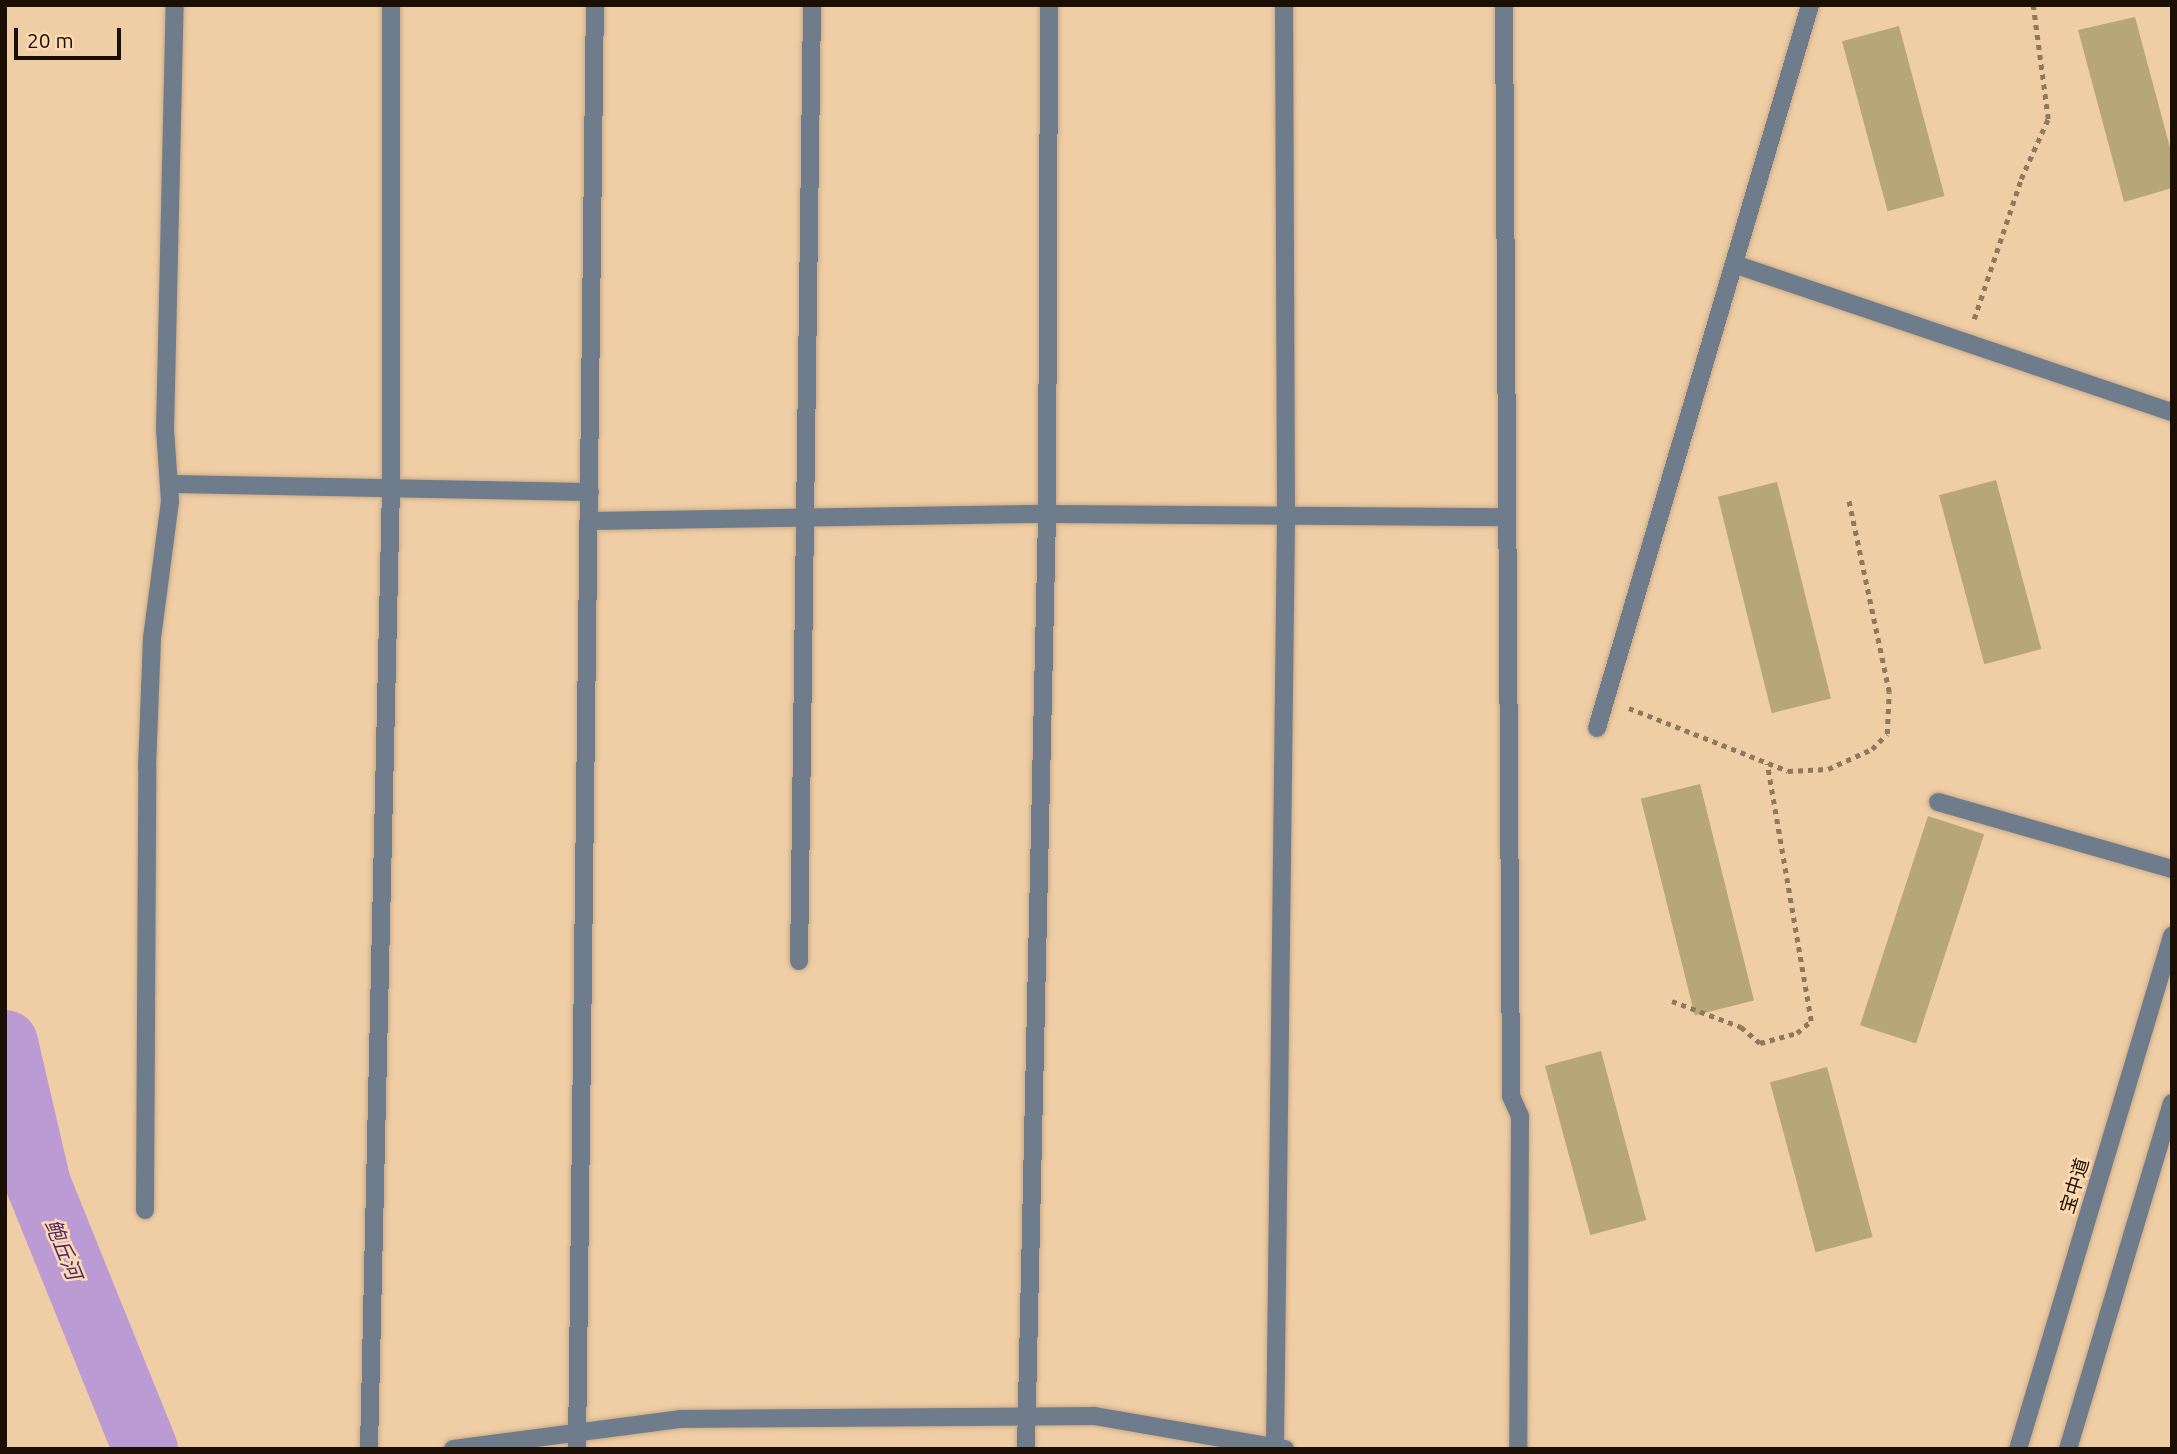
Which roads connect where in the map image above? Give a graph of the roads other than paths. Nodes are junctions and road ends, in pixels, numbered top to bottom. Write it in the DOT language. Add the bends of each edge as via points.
graph roads {
  1 [pos="175,5"];
  2 [pos="391,5"];
  3 [pos="595,5"];
  4 [pos="812,5"];
  5 [pos="1049,5"];
  6 [pos="1284,5"];
  7 [pos="1504,5"];
  8 [pos="1810,5"];
  9 [pos="1734,264"];
  10 [pos="2172,412"];
  11 [pos="169,484"];
  12 [pos="391,488"];
  13 [pos="590,492"];
  14 [pos="1047,514"];
  15 [pos="1286,516"];
  16 [pos="802,517"];
  17 [pos="1507,517"];
  18 [pos="590,521"];
  19 [pos="1597,727"];
  20 [pos="1938,802"];
  21 [pos="2172,869"];
  22 [pos="2172,936"];
  23 [pos="799,961"];
  24 [pos="2172,1103"];
  25 [pos="145,1210"];
  26 [pos="1027,1416"];
  27 [pos="578,1441"];
  28 [pos="1281,1448"];
  29 [pos="369,1449"];
  30 [pos="453,1449"];
  31 [pos="1026,1449"];
  32 [pos="1518,1449"];
  33 [pos="2018,1449"];
  34 [pos="2068,1449"];
  1 -- 11 [label="street" via="165,430"];
  2 -- 12 [label="street"];
  3 -- 13 [label="street"];
  4 -- 16 [label="street"];
  5 -- 14 [label="street"];
  6 -- 15 [label="street"];
  7 -- 17 [label="street"];
  8 -- 9 [label="street"];
  9 -- 10 [label="street"];
  9 -- 19 [label="street"];
  11 -- 12 [label="street"];
  11 -- 25 [label="street" via="152,638 148,755"];
  12 -- 13 [label="street"];
  12 -- 29 [label="street"];
  13 -- 18 [label="street"];
  14 -- 15 [label="street"];
  14 -- 16 [label="street"];
  14 -- 26 [label="street"];
  15 -- 17 [label="street"];
  15 -- 28 [label="street"];
  16 -- 18 [label="street"];
  16 -- 23 [label="street"];
  17 -- 32 [label="street" via="1511,1096 1520,1116"];
  18 -- 27 [label="street"];
  20 -- 21 [label="street"];
  22 -- 33 [label="street, 宝中道"];
  24 -- 34 [label="street"];
  26 -- 27 [label="street" via="680,1419"];
  26 -- 28 [label="street" via="1094,1416"];
  26 -- 31 [label="street"];
  27 -- 30 [label="street"];
}
